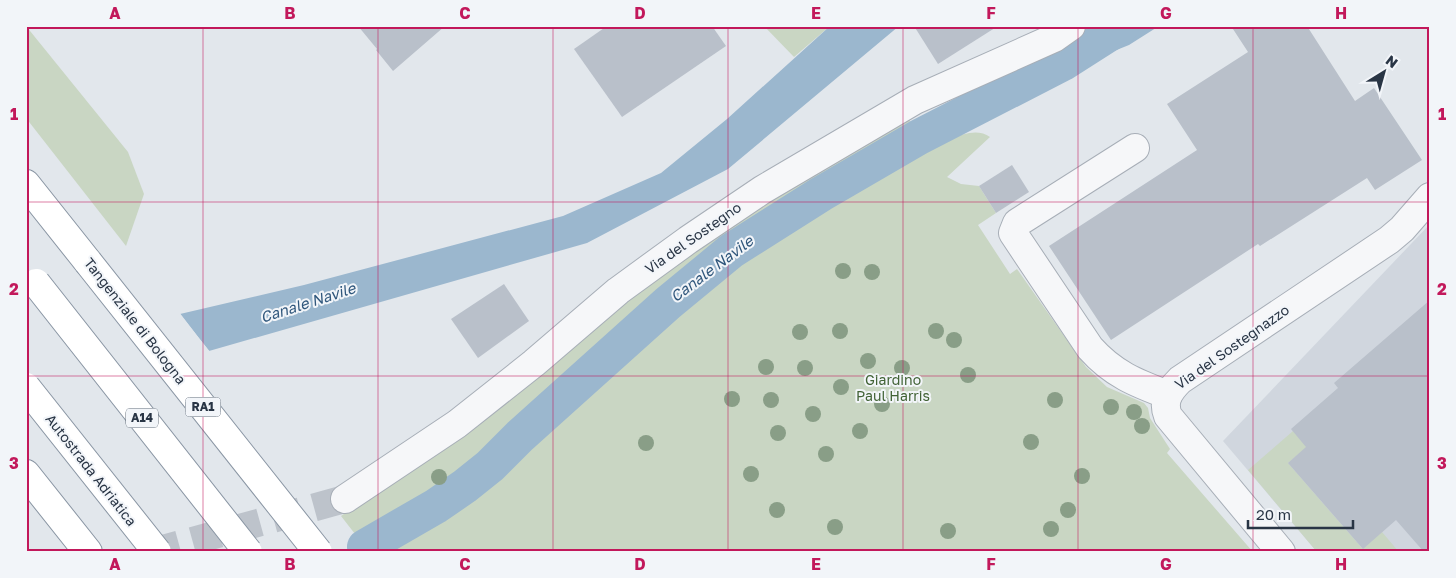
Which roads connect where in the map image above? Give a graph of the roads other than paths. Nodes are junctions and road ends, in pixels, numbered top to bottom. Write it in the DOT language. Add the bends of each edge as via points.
graph roads {
  1 [pos="1071,26"];
  2 [pos="1135,148"];
  3 [pos="26,176"];
  4 [pos="26,184"];
  5 [pos="1430,197"];
  6 [pos="84,257"];
  7 [pos="31,277"];
  8 [pos="26,387"];
  9 [pos="1168,395"];
  10 [pos="26,474"];
  11 [pos="345,499"];
  12 [pos="88,552"];
  13 [pos="156,552"];
  14 [pos="248,552"];
  15 [pos="318,552"];
  16 [pos="1281,552"];
  1 -- 11 [label="street, Via del Sostegno" via="1054,38 915,100 762,190 618,292 457,424"];
  2 -- 9 [label="street" via="1017,223 1013,233 1101,360 1117,373"];
  3 -- 6 [label="highway"];
  4 -- 6 [label="highway, Tangenziale di Bologna / RA1"];
  5 -- 9 [label="street, Via del Sostegnazzo" via="1389,240 1180,380"];
  6 -- 15 [label="highway, Tangenziale di Bologna / RA1, bridge"];
  7 -- 14 [label="highway, A14, bridge"];
  8 -- 13 [label="highway, Autostrada Adriatica, bridge"];
  9 -- 16 [label="street, Via del Sostegnazzo" via="1165,403 1168,416"];
  10 -- 12 [label="highway"];
}
